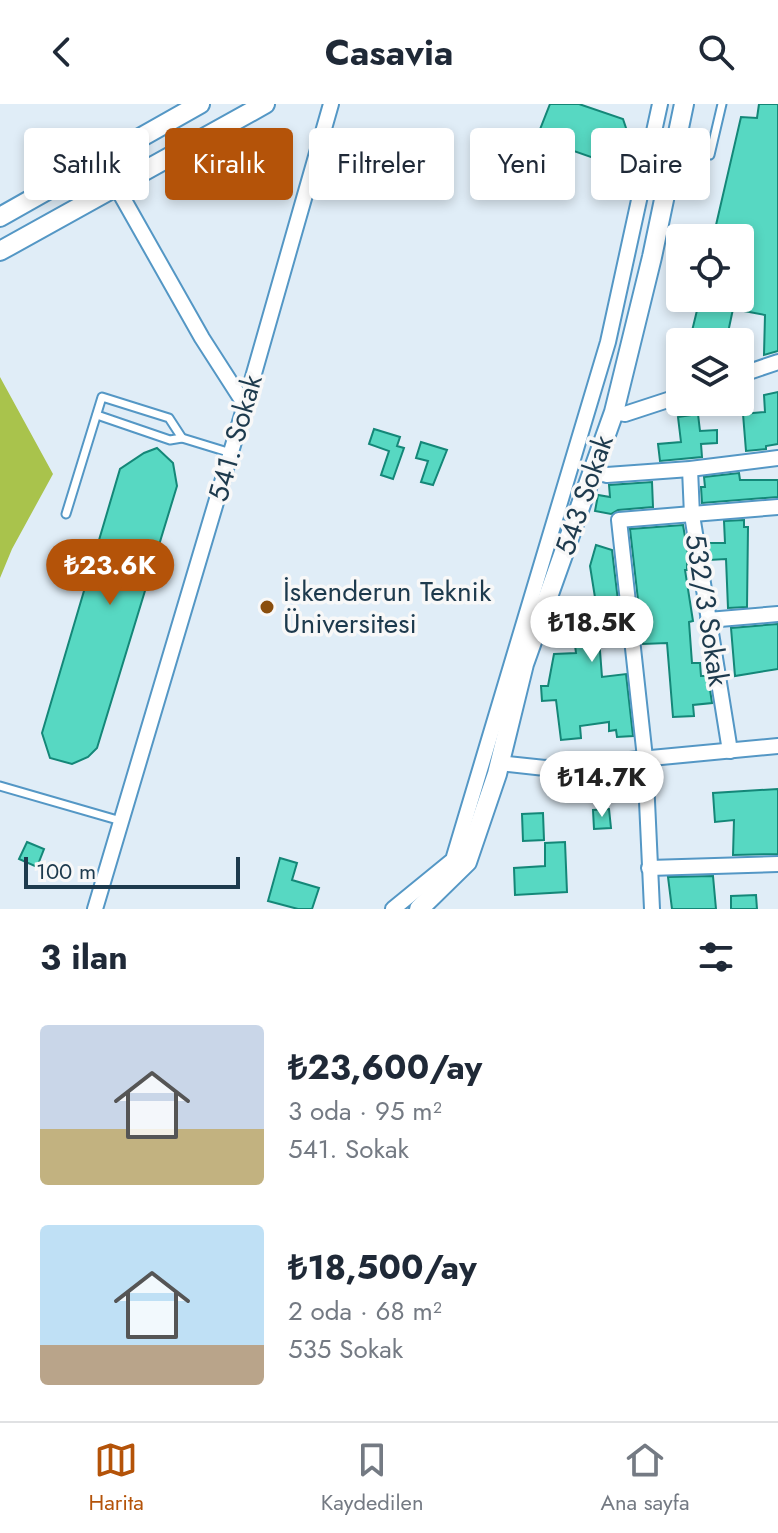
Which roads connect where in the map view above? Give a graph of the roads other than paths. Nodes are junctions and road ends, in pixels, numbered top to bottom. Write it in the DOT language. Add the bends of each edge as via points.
graph roads {
  1 [pos="200,104"];
  2 [pos="265,104"];
  3 [pos="331,104"];
  4 [pos="660,104"];
  5 [pos="684,104"];
  6 [pos="722,104"];
  7 [pos="710,155"];
  8 [pos="149,168"];
  9 [pos="91,200"];
  10 [pos="124,200"];
  11 [pos="0,217"];
  12 [pos="0,251"];
  13 [pos="778,362"];
  14 [pos="754,370"];
  15 [pos="666,401"];
  16 [pos="245,405"];
  17 [pos="614,412"];
  18 [pos="97,415"];
  19 [pos="182,438"];
  20 [pos="231,453"];
  21 [pos="778,458"];
  22 [pos="690,469"];
  23 [pos="593,471"];
  24 [pos="778,507"];
  25 [pos="66,514"];
  26 [pos="692,515"];
  27 [pos="778,614"];
  28 [pos="708,620"];
  29 [pos="778,746"];
  30 [pos="730,751"];
  31 [pos="645,758"];
  32 [pos="499,763"];
  33 [pos="0,786"];
  34 [pos="121,821"];
  35 [pos="778,864"];
  36 [pos="649,868"];
  37 [pos="95,909"];
  38 [pos="393,909"];
  39 [pos="419,909"];
  40 [pos="652,909"];
  1 -- 11 [label="street"];
  2 -- 8 [label="street"];
  3 -- 16 [label="street, 541. Sokak"];
  4 -- 38 [label="street" via="608,342 453,860"];
  5 -- 17 [label="street, 543 Sokak"];
  6 -- 7 [label="lane"];
  9 -- 12 [label="street"];
  10 -- 16 [label="street"];
  13 -- 14 [label="street"];
  15 -- 17 [label="street" via="625,414"];
  16 -- 20 [label="street, 541. Sokak"];
  17 -- 23 [label="street, 543 Sokak"];
  18 -- 19 [label="lane" via="170,440"];
  18 -- 19 [label="lane" via="102,397 169,418"];
  18 -- 25 [label="lane"];
  19 -- 20 [label="lane"];
  20 -- 34 [label="street, 541. Sokak"];
  21 -- 22 [label="street"];
  22 -- 23 [label="street" via="607,475"];
  22 -- 26 [label="street, 532/3 Sokak"];
  23 -- 32 [label="street, 543 Sokak" via="524,664"];
  24 -- 26 [label="street"];
  26 -- 28 [label="street, 532/3 Sokak"];
  26 -- 31 [label="street" via="619,520"];
  27 -- 28 [label="street"];
  28 -- 30 [label="street, 532/3 Sokak"];
  29 -- 30 [label="street"];
  30 -- 31 [label="street"];
  31 -- 32 [label="street" via="545,768"];
  31 -- 36 [label="street"];
  32 -- 39 [label="street, 543 Sokak" via="467,862"];
  33 -- 34 [label="lane"];
  34 -- 37 [label="street, 541. Sokak"];
  35 -- 36 [label="street"];
  36 -- 40 [label="street"];
}
